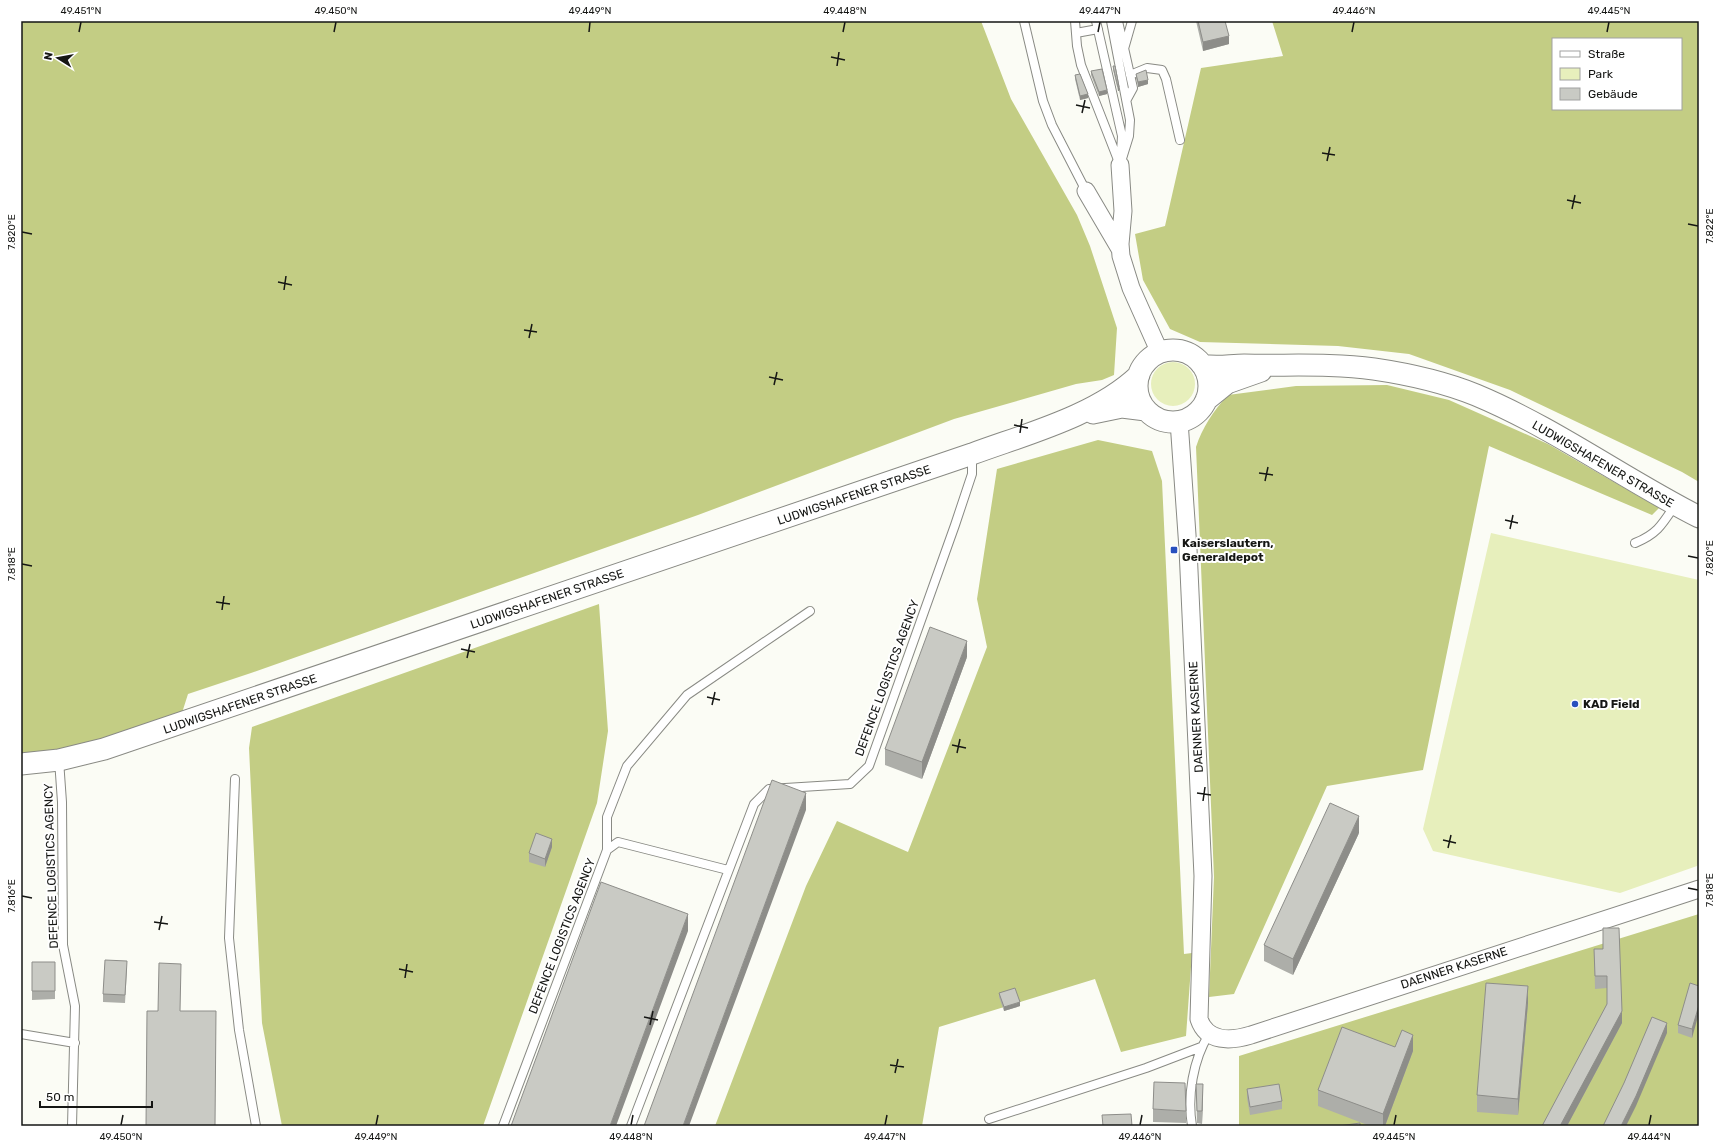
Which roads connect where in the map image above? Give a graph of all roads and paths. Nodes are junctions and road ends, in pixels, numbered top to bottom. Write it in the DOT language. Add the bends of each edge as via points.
graph roads {
  1 [pos="1024,21"];
  2 [pos="1076,21"];
  3 [pos="1111,21"];
  4 [pos="1118,21"];
  5 [pos="1132,21"];
  6 [pos="1097,25"];
  7 [pos="1076,33"];
  8 [pos="1124,50"];
  9 [pos="1130,75"];
  10 [pos="1127,99"];
  11 [pos="1180,140"];
  12 [pos="1120,164"];
  13 [pos="1086,191"];
  14 [pos="1120,249"];
  15 [pos="1160,353"];
  16 [pos="1202,365"];
  17 [pos="1275,367"];
  18 [pos="1139,375"];
  19 [pos="1206,400"];
  20 [pos="1146,410"];
  21 [pos="1069,418"];
  22 [pos="1179,421"];
  23 [pos="972,454"];
  24 [pos="1675,505"];
  25 [pos="1699,517"];
  26 [pos="1634,543"];
  27 [pos="810,611"];
  28 [pos="59,760"];
  29 [pos="21,764"];
  30 [pos="235,779"];
  31 [pos="607,850"];
  32 [pos="728,870"];
  33 [pos="1699,889"];
  34 [pos="21,1034"];
  35 [pos="1205,1041"];
  36 [pos="75,1043"];
  37 [pos="989,1119"];
  38 [pos="72,1126"];
  39 [pos="256,1126"];
  40 [pos="503,1126"];
  41 [pos="631,1126"];
  42 [pos="1192,1126"];
  1 -- 13 [label="lane" via="1043,101 1052,125"];
  2 -- 7 [label="lane"];
  3 -- 10 [label="lane"];
  4 -- 8 [label="lane"];
  5 -- 8 [label="lane"];
  6 -- 7 [label="lane"];
  6 -- 12 [label="lane" via="1122,136"];
  7 -- 12 [label="lane" via="1078,54 1084,74"];
  8 -- 9 [label="lane"];
  9 -- 10 [label="lane" via="1133,88"];
  9 -- 11 [label="lane" via="1147,68 1162,70"];
  10 -- 12 [label="lane" via="1130,131"];
  12 -- 14 [label="street" via="1123,211"];
  13 -- 14 [label="street"];
  14 -- 15 [label="street" via="1131,288"];
  15 -- 16 [label="street" via="1172,350 1185,353"];
  15 -- 18 [label="street" via="1147,362"];
  16 -- 17 [label="street, LUDWIGSHAFENER STRASSE"];
  16 -- 19 [label="street" via="1208,384"];
  17 -- 19 [label="street, LUDWIGSHAFENER STRASSE" via="1227,383"];
  17 -- 24 [label="street, LUDWIGSHAFENER STRASSE" via="1312,365 1374,369 1424,378 1476,395 1579,447"];
  18 -- 20 [label="street" via="1138,393"];
  18 -- 21 [label="street, LUDWIGSHAFENER STRASSE" via="1122,390"];
  19 -- 22 [label="street" via="1197,413"];
  20 -- 21 [label="street, LUDWIGSHAFENER STRASSE" via="1122,407"];
  20 -- 22 [label="street" via="1161,420"];
  21 -- 23 [label="street, LUDWIGSHAFENER STRASSE"];
  22 -- 35 [label="street, DAENNER KASERNE" via="1188,549 1203,868 1199,1019"];
  23 -- 28 [label="street, LUDWIGSHAFENER STRASSE" via="197,718 104,749"];
  23 -- 32 [label="lane, DEFENCE LOGISTICS AGENCY" via="972,474 869,766 850,784 769,789 754,804"];
  24 -- 25 [label="street, LUDWIGSHAFENER STRASSE"];
  24 -- 26 [label="lane" via="1663,524 1650,537"];
  27 -- 31 [label="lane" via="686,695 627,766 607,817"];
  28 -- 29 [label="street, LUDWIGSHAFENER STRASSE"];
  28 -- 36 [label="lane, DEFENCE LOGISTICS AGENCY" via="62,802 63,944 75,1006"];
  30 -- 39 [label="lane" via="229,938 239,1030"];
  31 -- 32 [label="lane, DEFENCE LOGISTICS AGENCY" via="618,842"];
  31 -- 40 [label="lane, DEFENCE LOGISTICS AGENCY"];
  32 -- 41 [label="lane, DEFENCE LOGISTICS AGENCY"];
  33 -- 35 [label="street, DAENNER KASERNE" via="1251,1035"];
  34 -- 36 [label="lane"];
  35 -- 37 [label="lane" via="1146,1068"];
  35 -- 42 [label="lane" via="1192,1085"];
  36 -- 38 [label="lane, DEFENCE LOGISTICS AGENCY"];
}
